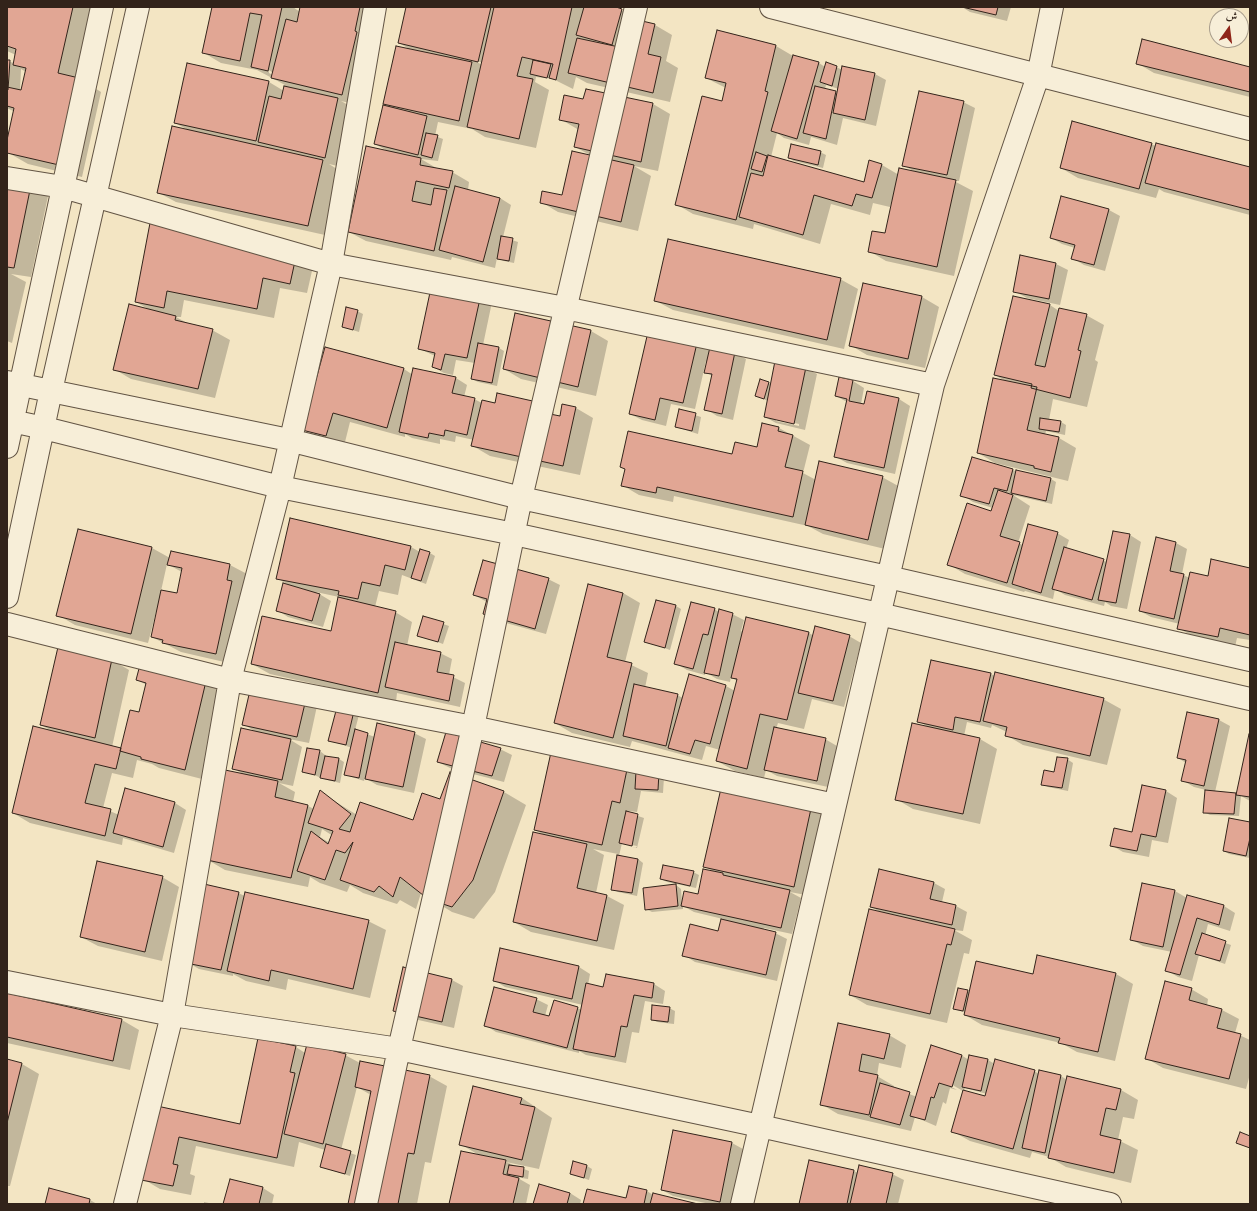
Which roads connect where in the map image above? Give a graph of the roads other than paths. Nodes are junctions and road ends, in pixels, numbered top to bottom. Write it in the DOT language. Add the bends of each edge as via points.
graph roads {
  1 [pos="102,7"];
  2 [pos="138,7"];
  3 [pos="375,7"];
  4 [pos="636,7"];
  5 [pos="771,7"];
  6 [pos="1052,7"];
  7 [pos="1038,76"];
  8 [pos="1250,129"];
  9 [pos="7,178"];
  10 [pos="63,187"];
  11 [pos="95,197"];
  12 [pos="331,264"];
  13 [pos="565,308"];
  14 [pos="14,383"];
  15 [pos="933,385"];
  16 [pos="51,391"];
  17 [pos="10,421"];
  18 [pos="44,428"];
  19 [pos="289,440"];
  20 [pos="7,447"];
  21 [pos="280,487"];
  22 [pos="521,498"];
  23 [pos="514,534"];
  24 [pos="888,577"];
  25 [pos="7,597"];
  26 [pos="879,614"];
  27 [pos="7,624"];
  28 [pos="1250,660"];
  29 [pos="230,680"];
  30 [pos="1250,699"];
  31 [pos="473,727"];
  32 [pos="835,805"];
  33 [pos="7,982"];
  34 [pos="172,1015"];
  35 [pos="399,1049"];
  36 [pos="760,1126"];
  37 [pos="125,1204"];
  38 [pos="366,1204"];
  39 [pos="742,1204"];
  40 [pos="1110,1204"];
  1 -- 10 [label="street"];
  2 -- 11 [label="street"];
  3 -- 12 [label="street"];
  4 -- 13 [label="street"];
  5 -- 7 [label="street"];
  6 -- 7 [label="street"];
  7 -- 8 [label="street"];
  7 -- 15 [label="street"];
  9 -- 10 [label="street"];
  10 -- 11 [label="street"];
  10 -- 14 [label="street"];
  11 -- 12 [label="street"];
  11 -- 16 [label="street"];
  12 -- 13 [label="street"];
  12 -- 19 [label="street"];
  13 -- 15 [label="street"];
  13 -- 22 [label="street"];
  14 -- 16 [label="street"];
  14 -- 17 [label="street"];
  15 -- 24 [label="street"];
  16 -- 18 [label="street"];
  16 -- 19 [label="street"];
  17 -- 18 [label="street"];
  17 -- 20 [label="street"];
  18 -- 21 [label="street"];
  18 -- 25 [label="street"];
  19 -- 21 [label="street"];
  19 -- 22 [label="street"];
  21 -- 23 [label="street"];
  21 -- 29 [label="street"];
  22 -- 23 [label="street"];
  22 -- 24 [label="street"];
  23 -- 26 [label="street"];
  23 -- 31 [label="street"];
  24 -- 26 [label="street"];
  24 -- 28 [label="street"];
  26 -- 30 [label="street"];
  26 -- 32 [label="street"];
  27 -- 29 [label="street"];
  29 -- 31 [label="street"];
  29 -- 34 [label="street"];
  31 -- 32 [label="street"];
  31 -- 35 [label="street"];
  32 -- 36 [label="street"];
  33 -- 34 [label="street"];
  34 -- 35 [label="street"];
  34 -- 37 [label="street"];
  35 -- 36 [label="street"];
  35 -- 38 [label="street"];
  36 -- 39 [label="street"];
  36 -- 40 [label="street"];
}
